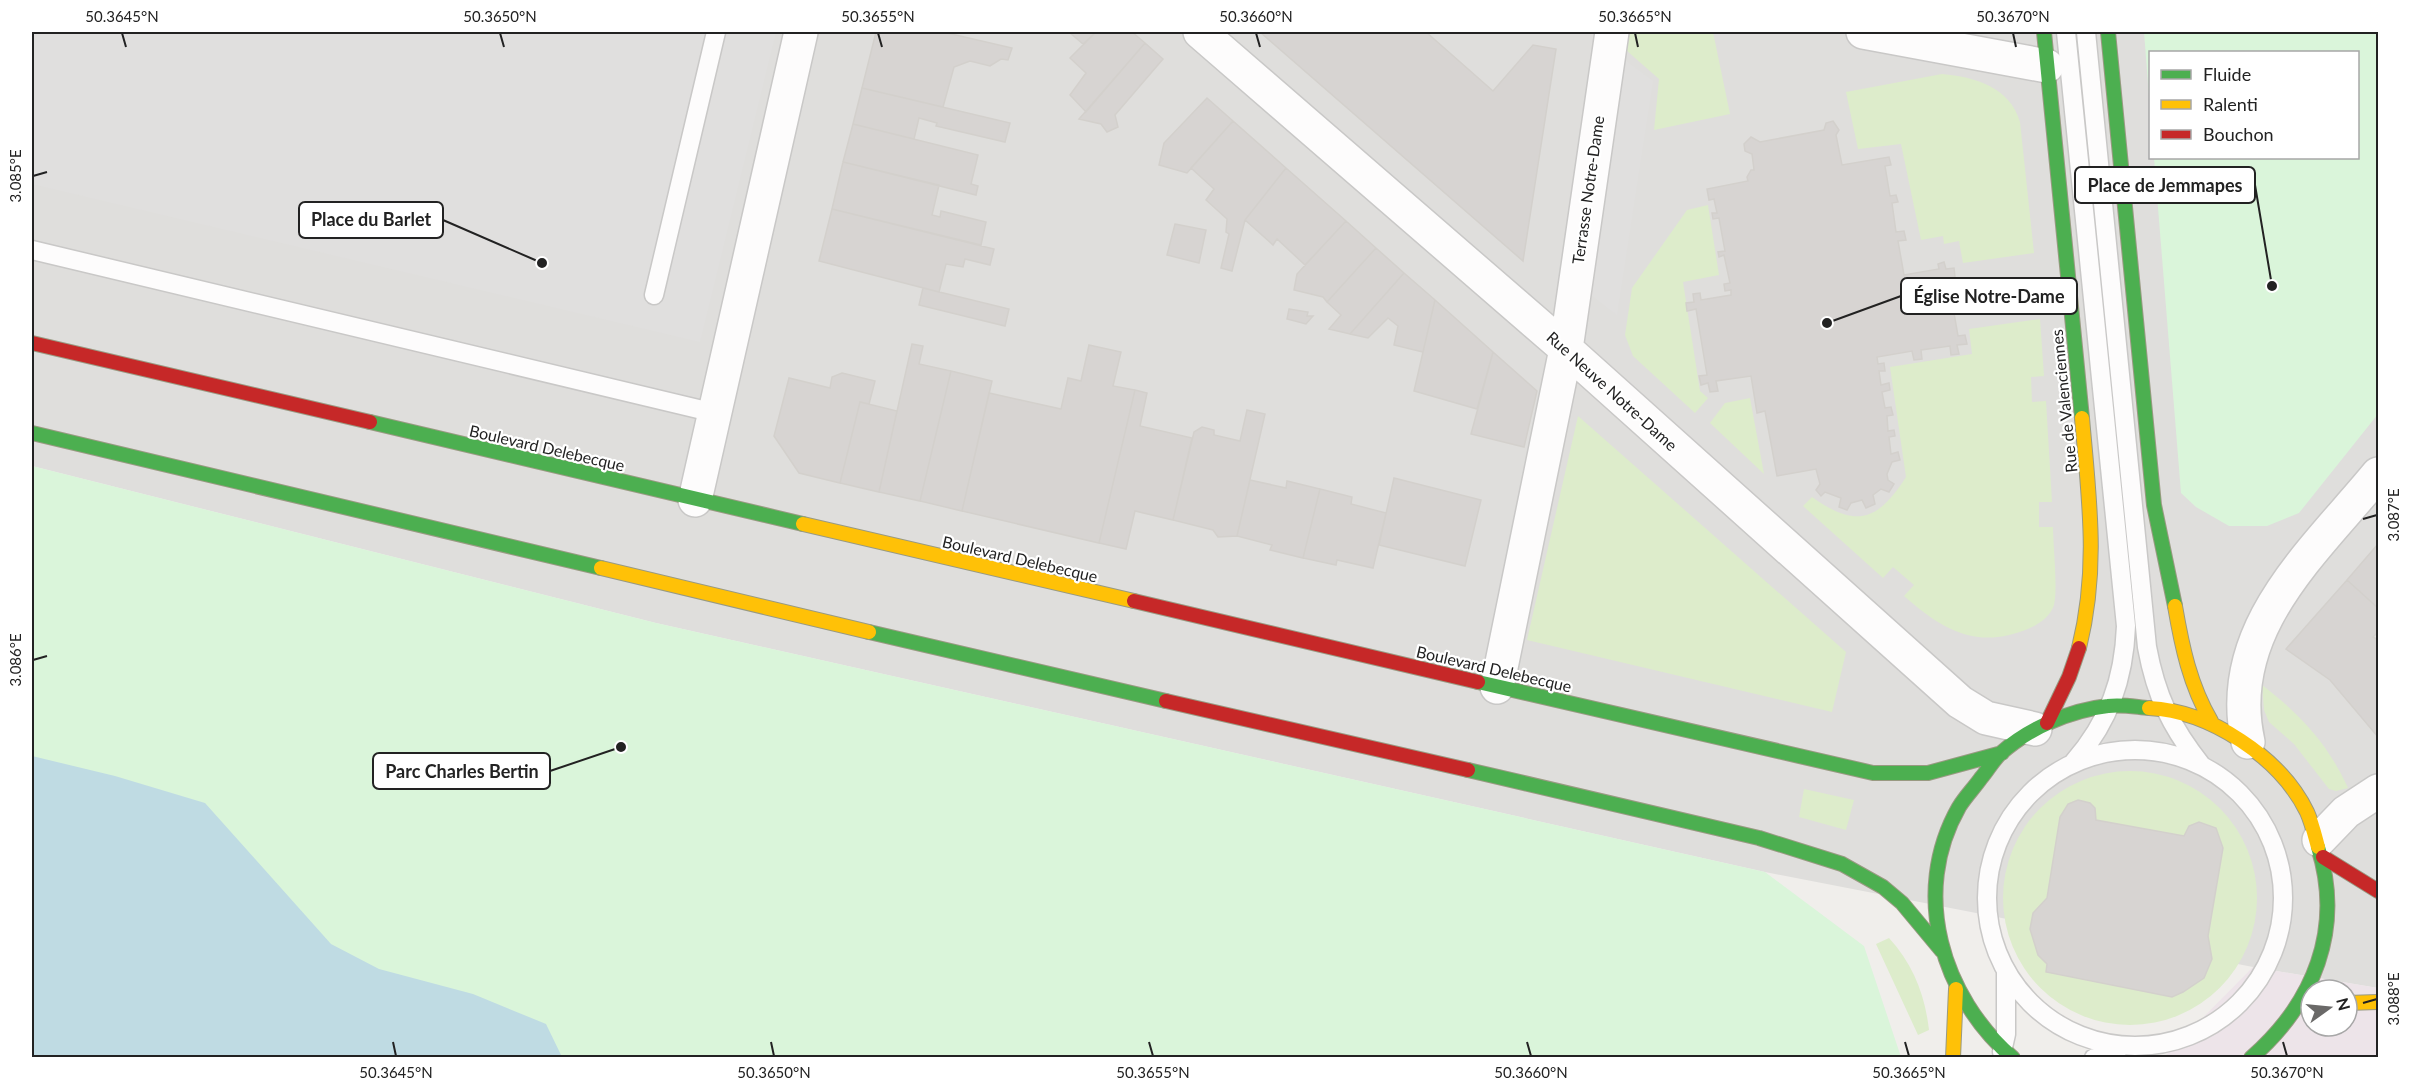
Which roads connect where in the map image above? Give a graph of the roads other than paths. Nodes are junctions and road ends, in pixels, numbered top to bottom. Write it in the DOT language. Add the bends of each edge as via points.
graph roads {
  1 [pos="716,32"];
  2 [pos="801,32"];
  3 [pos="1200,32"];
  4 [pos="1612,32"];
  5 [pos="1863,32"];
  6 [pos="2044,32"];
  7 [pos="2066,32"];
  8 [pos="2086,32"];
  9 [pos="2108,32"];
  10 [pos="2047,66"];
  11 [pos="32,250"];
  12 [pos="654,295"];
  13 [pos="32,343"];
  14 [pos="1566,349"];
  15 [pos="715,413"];
  16 [pos="32,433"];
  17 [pos="2379,474"];
  18 [pos="695,500"];
  19 [pos="1497,687"];
  20 [pos="2112,705"];
  21 [pos="2164,706"];
  22 [pos="2211,721"];
  23 [pos="2041,726"];
  24 [pos="2248,742"];
  25 [pos="2002,753"];
  26 [pos="2072,764"];
  27 [pos="2203,768"];
  28 [pos="2379,791"];
  29 [pos="2321,848"];
  30 [pos="2379,891"];
  31 [pos="1942,951"];
  32 [pos="2006,970"];
  33 [pos="1956,989"];
  34 [pos="2379,1002"];
  35 [pos="2359,1003"];
  36 [pos="2299,1015"];
  37 [pos="2290,1018"];
  38 [pos="2125,1046"];
  39 [pos="2006,1055"];
  40 [pos="1953,1058"];
  41 [pos="2094,1058"];
  42 [pos="2251,1058"];
  1 -- 12 [label="lane"];
  2 -- 15 [label="street"];
  3 -- 14 [label="street, Rue Neuve Notre-Dame"];
  4 -- 14 [label="street, Terrasse Notre-Dame"];
  5 -- 10 [label="street"];
  6 -- 10 [label="main road, Rue de Valenciennes"];
  7 -- 20 [label="lane" via="2126,626 2122,672"];
  8 -- 21 [label="lane" via="2140,591 2151,668"];
  9 -- 22 [label="main road" via="2154,506 2170,573 2181,652 2196,696"];
  10 -- 23 [label="main road, Rue de Valenciennes" via="2093,535 2082,642 2072,675"];
  11 -- 15 [label="lane"];
  13 -- 18 [label="main road, Boulevard Delebecque"];
  14 -- 19 [label="street, Terrasse Notre-Dame"];
  14 -- 23 [label="street, Rue Neuve Notre-Dame" via="1960,702 1986,718"];
  15 -- 18 [label="street"];
  16 -- 31 [label="main road" via="1770,840 1823,855 1872,877 1903,902"];
  17 -- 24 [label="street" via="2301,566 2254,639 2242,699"];
  18 -- 19 [label="main road, Boulevard Delebecque"];
  19 -- 25 [label="main road, Boulevard Delebecque" via="1877,774 1927,775"];
  20 -- 21 [label="main road"];
  20 -- 23 [label="main road" via="2067,714"];
  20 -- 26 [label="lane" via="2095,736"];
  21 -- 22 [label="main road"];
  21 -- 27 [label="lane" via="2173,728"];
  22 -- 24 [label="main road"];
  23 -- 25 [label="main road"];
  24 -- 29 [label="main road" via="2295,791"];
  25 -- 31 [label="main road" via="1968,791 1942,850 1935,901"];
  26 -- 27 [label="lane" via="2104,753 2138,751 2172,755"];
  26 -- 32 [label="lane" via="2026,798 2006,826 1992,858 1988,915"];
  27 -- 38 [label="lane" via="2241,796 2273,846 2282,892 2277,939 2257,981 2215,1023 2172,1041"];
  28 -- 29 [label="street" via="2346,812"];
  29 -- 30 [label="main road"];
  29 -- 37 [label="main road" via="2328,896 2324,941 2310,984"];
  31 -- 33 [label="main road"];
  32 -- 38 [label="lane" via="2033,1006 2060,1026 2092,1040"];
  32 -- 39 [label="lane"];
  33 -- 39 [label="main road" via="1980,1026"];
  33 -- 40 [label="main road"];
  34 -- 35 [label="main road"];
  36 -- 37 [label="main road"];
  37 -- 42 [label="main road"];
  38 -- 41 [label="lane"];
}
